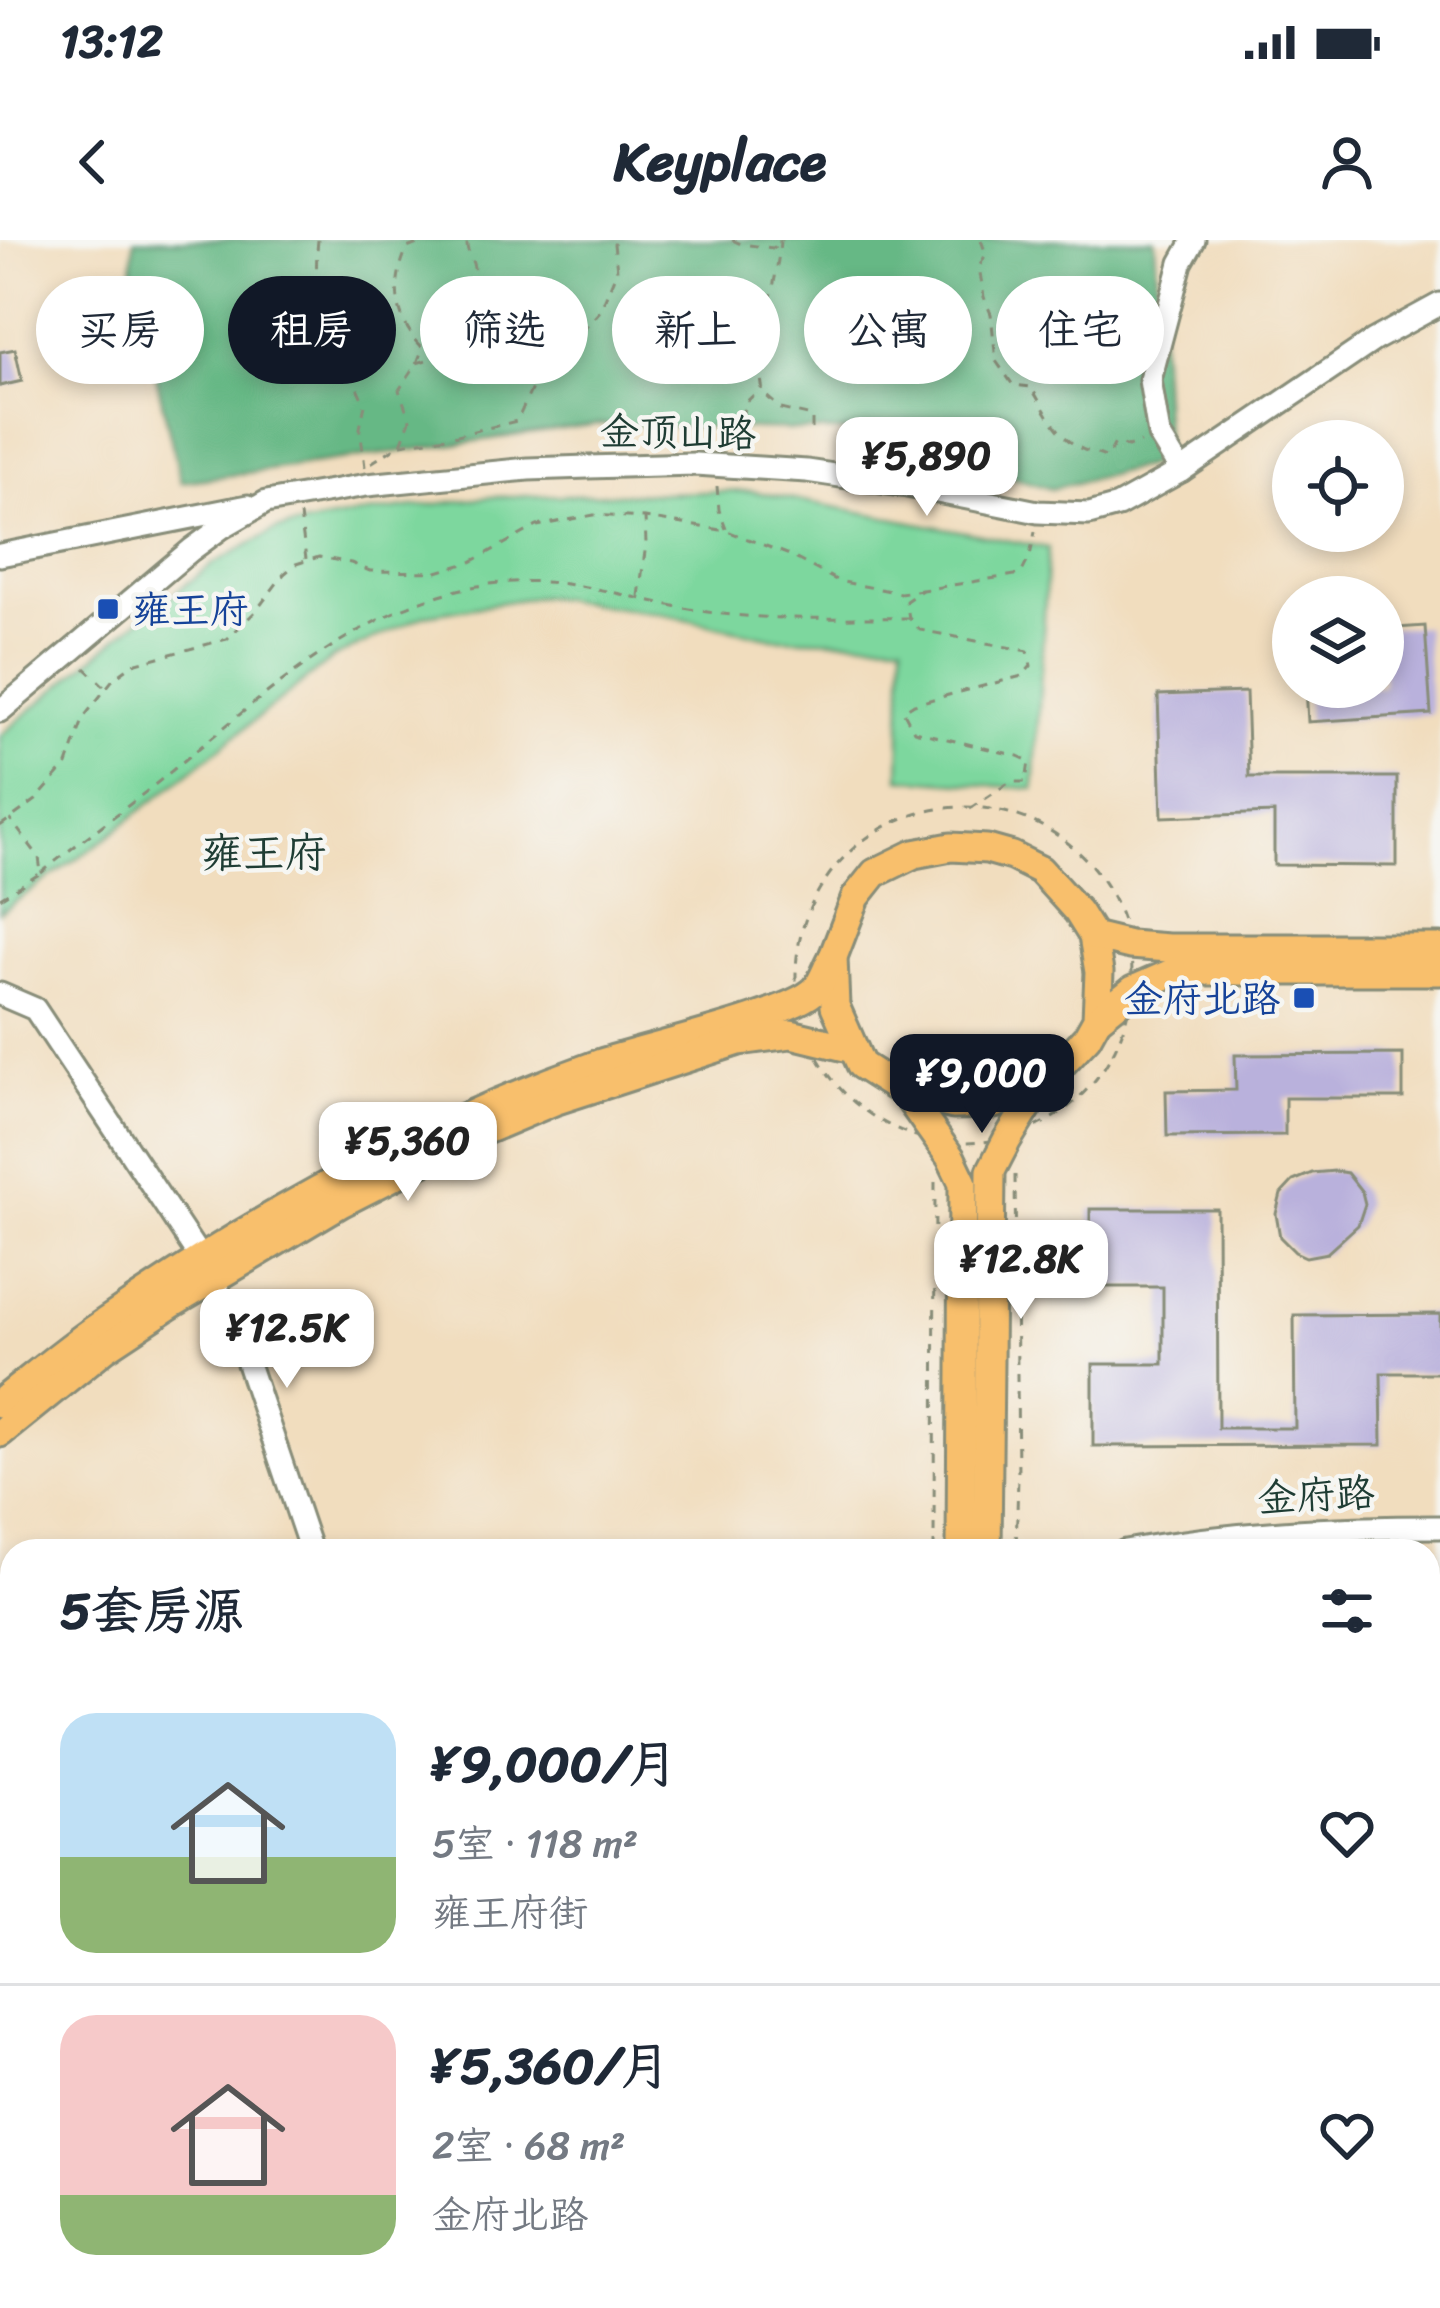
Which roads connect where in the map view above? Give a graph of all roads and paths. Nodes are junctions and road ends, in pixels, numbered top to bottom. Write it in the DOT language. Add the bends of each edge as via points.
graph roads {
  1 [pos="318,240"];
  2 [pos="404,240"];
  3 [pos="428,240"];
  4 [pos="467,240"];
  5 [pos="619,240"];
  6 [pos="732,240"];
  7 [pos="981,240"];
  8 [pos="1194,240"];
  9 [pos="781,241"];
  10 [pos="407,248"];
  11 [pos="1440,304"];
  12 [pos="417,363"];
  13 [pos="762,387"];
  14 [pos="1159,435"];
  15 [pos="812,436"];
  16 [pos="401,444"];
  17 [pos="719,456"];
  18 [pos="1181,471"];
  19 [pos="297,497"];
  20 [pos="266,502"];
  21 [pos="1038,512"];
  22 [pos="645,518"];
  23 [pos="727,531"];
  24 [pos="0,555"];
  25 [pos="307,561"];
  26 [pos="922,590"];
  27 [pos="638,598"];
  28 [pos="910,618"];
  29 [pos="68,653"];
  30 [pos="106,688"];
  31 [pos="0,711"];
  32 [pos="969,810"];
  33 [pos="10,820"];
  34 [pos="0,826"];
  35 [pos="40,873"];
  36 [pos="0,898"];
  37 [pos="1093,936"];
  38 [pos="1130,945"];
  39 [pos="1440,948"];
  40 [pos="833,957"];
  41 [pos="1440,971"];
  42 [pos="1133,990"];
  43 [pos="0,994"];
  44 [pos="798,1000"];
  45 [pos="1097,1019"];
  46 [pos="806,1036"];
  47 [pos="853,1049"];
  48 [pos="1040,1087"];
  49 [pos="904,1093"];
  50 [pos="937,1140"];
  51 [pos="1017,1144"];
  52 [pos="207,1269"];
  53 [pos="0,1403"];
  54 [pos="0,1433"];
  55 [pos="1440,1527"];
  56 [pos="307,1539"];
  57 [pos="934,1539"];
  58 [pos="961,1539"];
  59 [pos="987,1539"];
  60 [pos="1016,1539"];
  61 [pos="1209,1539"];
  1 -- 16 [label="path" via="320,304 357,351 365,467"];
  2 -- 10 [label="path"];
  3 -- 10 [label="path"];
  4 -- 12 [label="path" via="473,277 448,325 454,337"];
  5 -- 16 [label="path" via="600,311 549,351 517,421"];
  6 -- 9 [label="path" via="773,248"];
  7 -- 14 [label="path" via="996,361 1013,385 1031,387 1084,451 1107,458 1115,443 1128,447"];
  8 -- 14 [label="street" via="1150,380"];
  9 -- 13 [label="path"];
  10 -- 12 [label="path" via="397,298 406,332 423,348"];
  11 -- 18 [label="street, 金顶山路"];
  12 -- 16 [label="path" via="399,390 410,420"];
  13 -- 15 [label="path" via="782,409 812,416"];
  13 -- 17 [label="path" via="743,405 745,415"];
  14 -- 18 [label="street"];
  17 -- 19 [label="street, 金顶山路" via="368,484"];
  17 -- 21 [label="street, 金顶山路"];
  17 -- 23 [label="path"];
  18 -- 21 [label="street, 金顶山路" via="1118,506"];
  19 -- 20 [label="street, 金顶山路"];
  19 -- 25 [label="path"];
  20 -- 24 [label="street"];
  20 -- 29 [label="street, 金顶山路" via="191,550"];
  21 -- 26 [label="path" via="1021,574"];
  22 -- 23 [label="path"];
  22 -- 25 [label="path" via="593,515 537,526 437,572"];
  22 -- 27 [label="path"];
  23 -- 26 [label="path" via="838,581"];
  25 -- 30 [label="path" via="284,574 227,639 133,664"];
  26 -- 28 [label="path" via="906,601"];
  27 -- 28 [label="path" via="741,616"];
  27 -- 35 [label="path" via="511,582 425,598 295,672"];
  28 -- 32 [label="path" via="920,630 1028,651 1031,666 1022,676 903,711 914,731 1029,761 1027,782 1010,782"];
  29 -- 30 [label="path"];
  29 -- 31 [label="street, 金顶山路"];
  30 -- 33 [label="path" via="84,717 67,766"];
  32 -- 38 [label="path" via="1047,827 1099,871"];
  32 -- 44 [label="path" via="933,809 877,830 834,861 808,902 795,950"];
  33 -- 34 [label="path"];
  33 -- 35 [label="path" via="39,856"];
  35 -- 36 [label="path"];
  37 -- 38 [label="main road"];
  37 -- 40 [label="main road" via="1040,870 986,849 952,847 875,873 856,897"];
  37 -- 45 [label="main road"];
  38 -- 39 [label="main road"];
  38 -- 42 [label="path"];
  40 -- 44 [label="main road" via="814,991"];
  40 -- 47 [label="main road" via="836,1006"];
  41 -- 42 [label="main road" via="1176,971"];
  42 -- 45 [label="main road"];
  42 -- 51 [label="path" via="1130,1022 1102,1076"];
  43 -- 52 [label="street" via="35,1010"];
  44 -- 46 [label="path"];
  44 -- 52 [label="main road" via="469,1116 256,1224"];
  45 -- 48 [label="main road"];
  46 -- 47 [label="main road"];
  46 -- 50 [label="path" via="832,1079 898,1126"];
  46 -- 52 [label="main road" via="739,1041 554,1101"];
  47 -- 49 [label="main road" via="861,1065"];
  48 -- 49 [label="main road" via="994,1104"];
  48 -- 51 [label="main road"];
  49 -- 50 [label="main road"];
  50 -- 51 [label="path"];
  50 -- 57 [label="path"];
  50 -- 58 [label="main road" via="963,1183"];
  51 -- 59 [label="main road" via="991,1171"];
  51 -- 60 [label="path"];
  52 -- 53 [label="main road" via="98,1327"];
  52 -- 54 [label="main road"];
  52 -- 56 [label="street" via="232,1316"];
  55 -- 61 [label="street, 金府路"];
}
